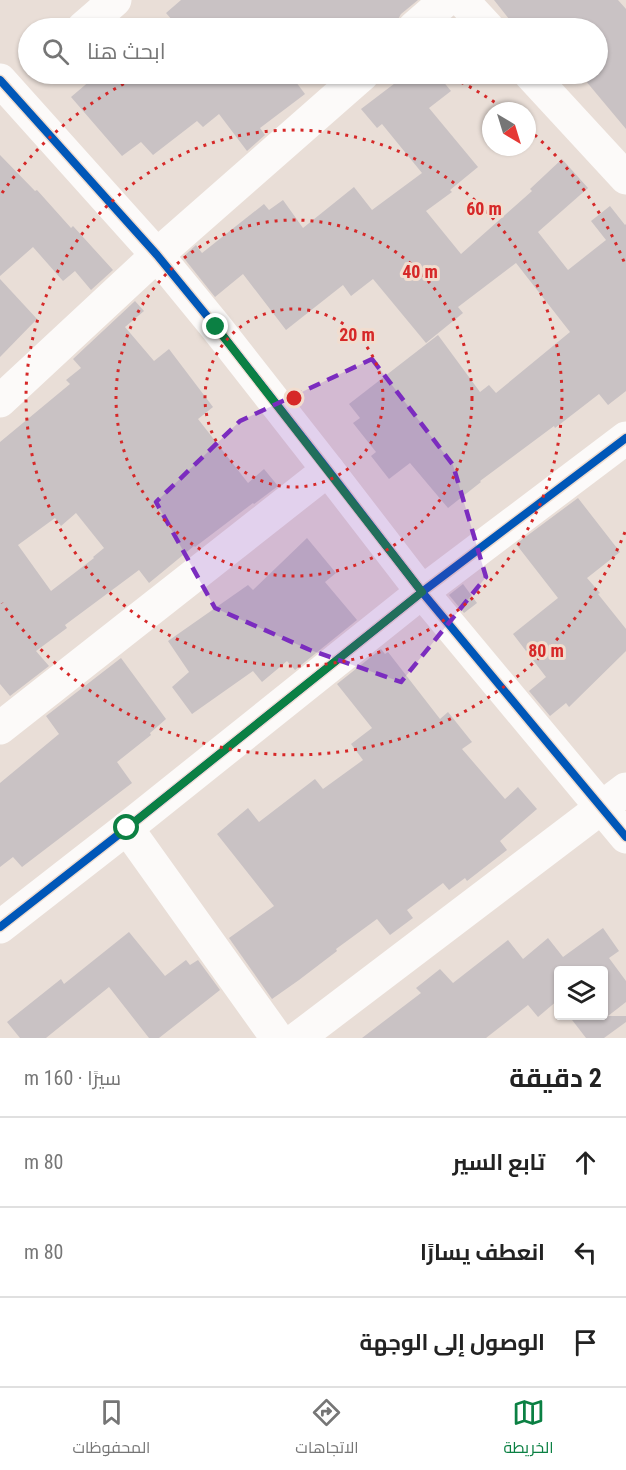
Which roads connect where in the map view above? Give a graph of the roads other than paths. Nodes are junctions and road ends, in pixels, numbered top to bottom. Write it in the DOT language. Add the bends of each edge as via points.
graph roads {
  1 [pos="115,0"];
  2 [pos="446,0"];
  3 [pos="462,0"];
  4 [pos="94,18"];
  5 [pos="425,18"];
  6 [pos="479,18"];
  7 [pos="14,82"];
  8 [pos="352,84"];
  9 [pos="539,84"];
  10 [pos="626,178"];
  11 [pos="158,255"];
  12 [pos="0,401"];
  13 [pos="626,438"];
  14 [pos="328,470"];
  15 [pos="422,592"];
  16 [pos="0,728"];
  17 [pos="614,799"];
  18 [pos="127,828"];
  19 [pos="626,837"];
  20 [pos="0,927"];
  21 [pos="277,1038"];
  22 [pos="298,1038"];
  1 -- 4 [label="street"];
  2 -- 5 [label="street"];
  3 -- 6 [label="street"];
  7 -- 11 [label="street"];
  8 -- 11 [label="street"];
  9 -- 10 [label="street"];
  11 -- 12 [label="street"];
  11 -- 14 [label="street"];
  13 -- 15 [label="street"];
  14 -- 15 [label="street"];
  14 -- 16 [label="street"];
  15 -- 17 [label="street"];
  15 -- 18 [label="street"];
  17 -- 19 [label="street"];
  17 -- 22 [label="street"];
  18 -- 20 [label="street"];
  18 -- 21 [label="street"];
}
